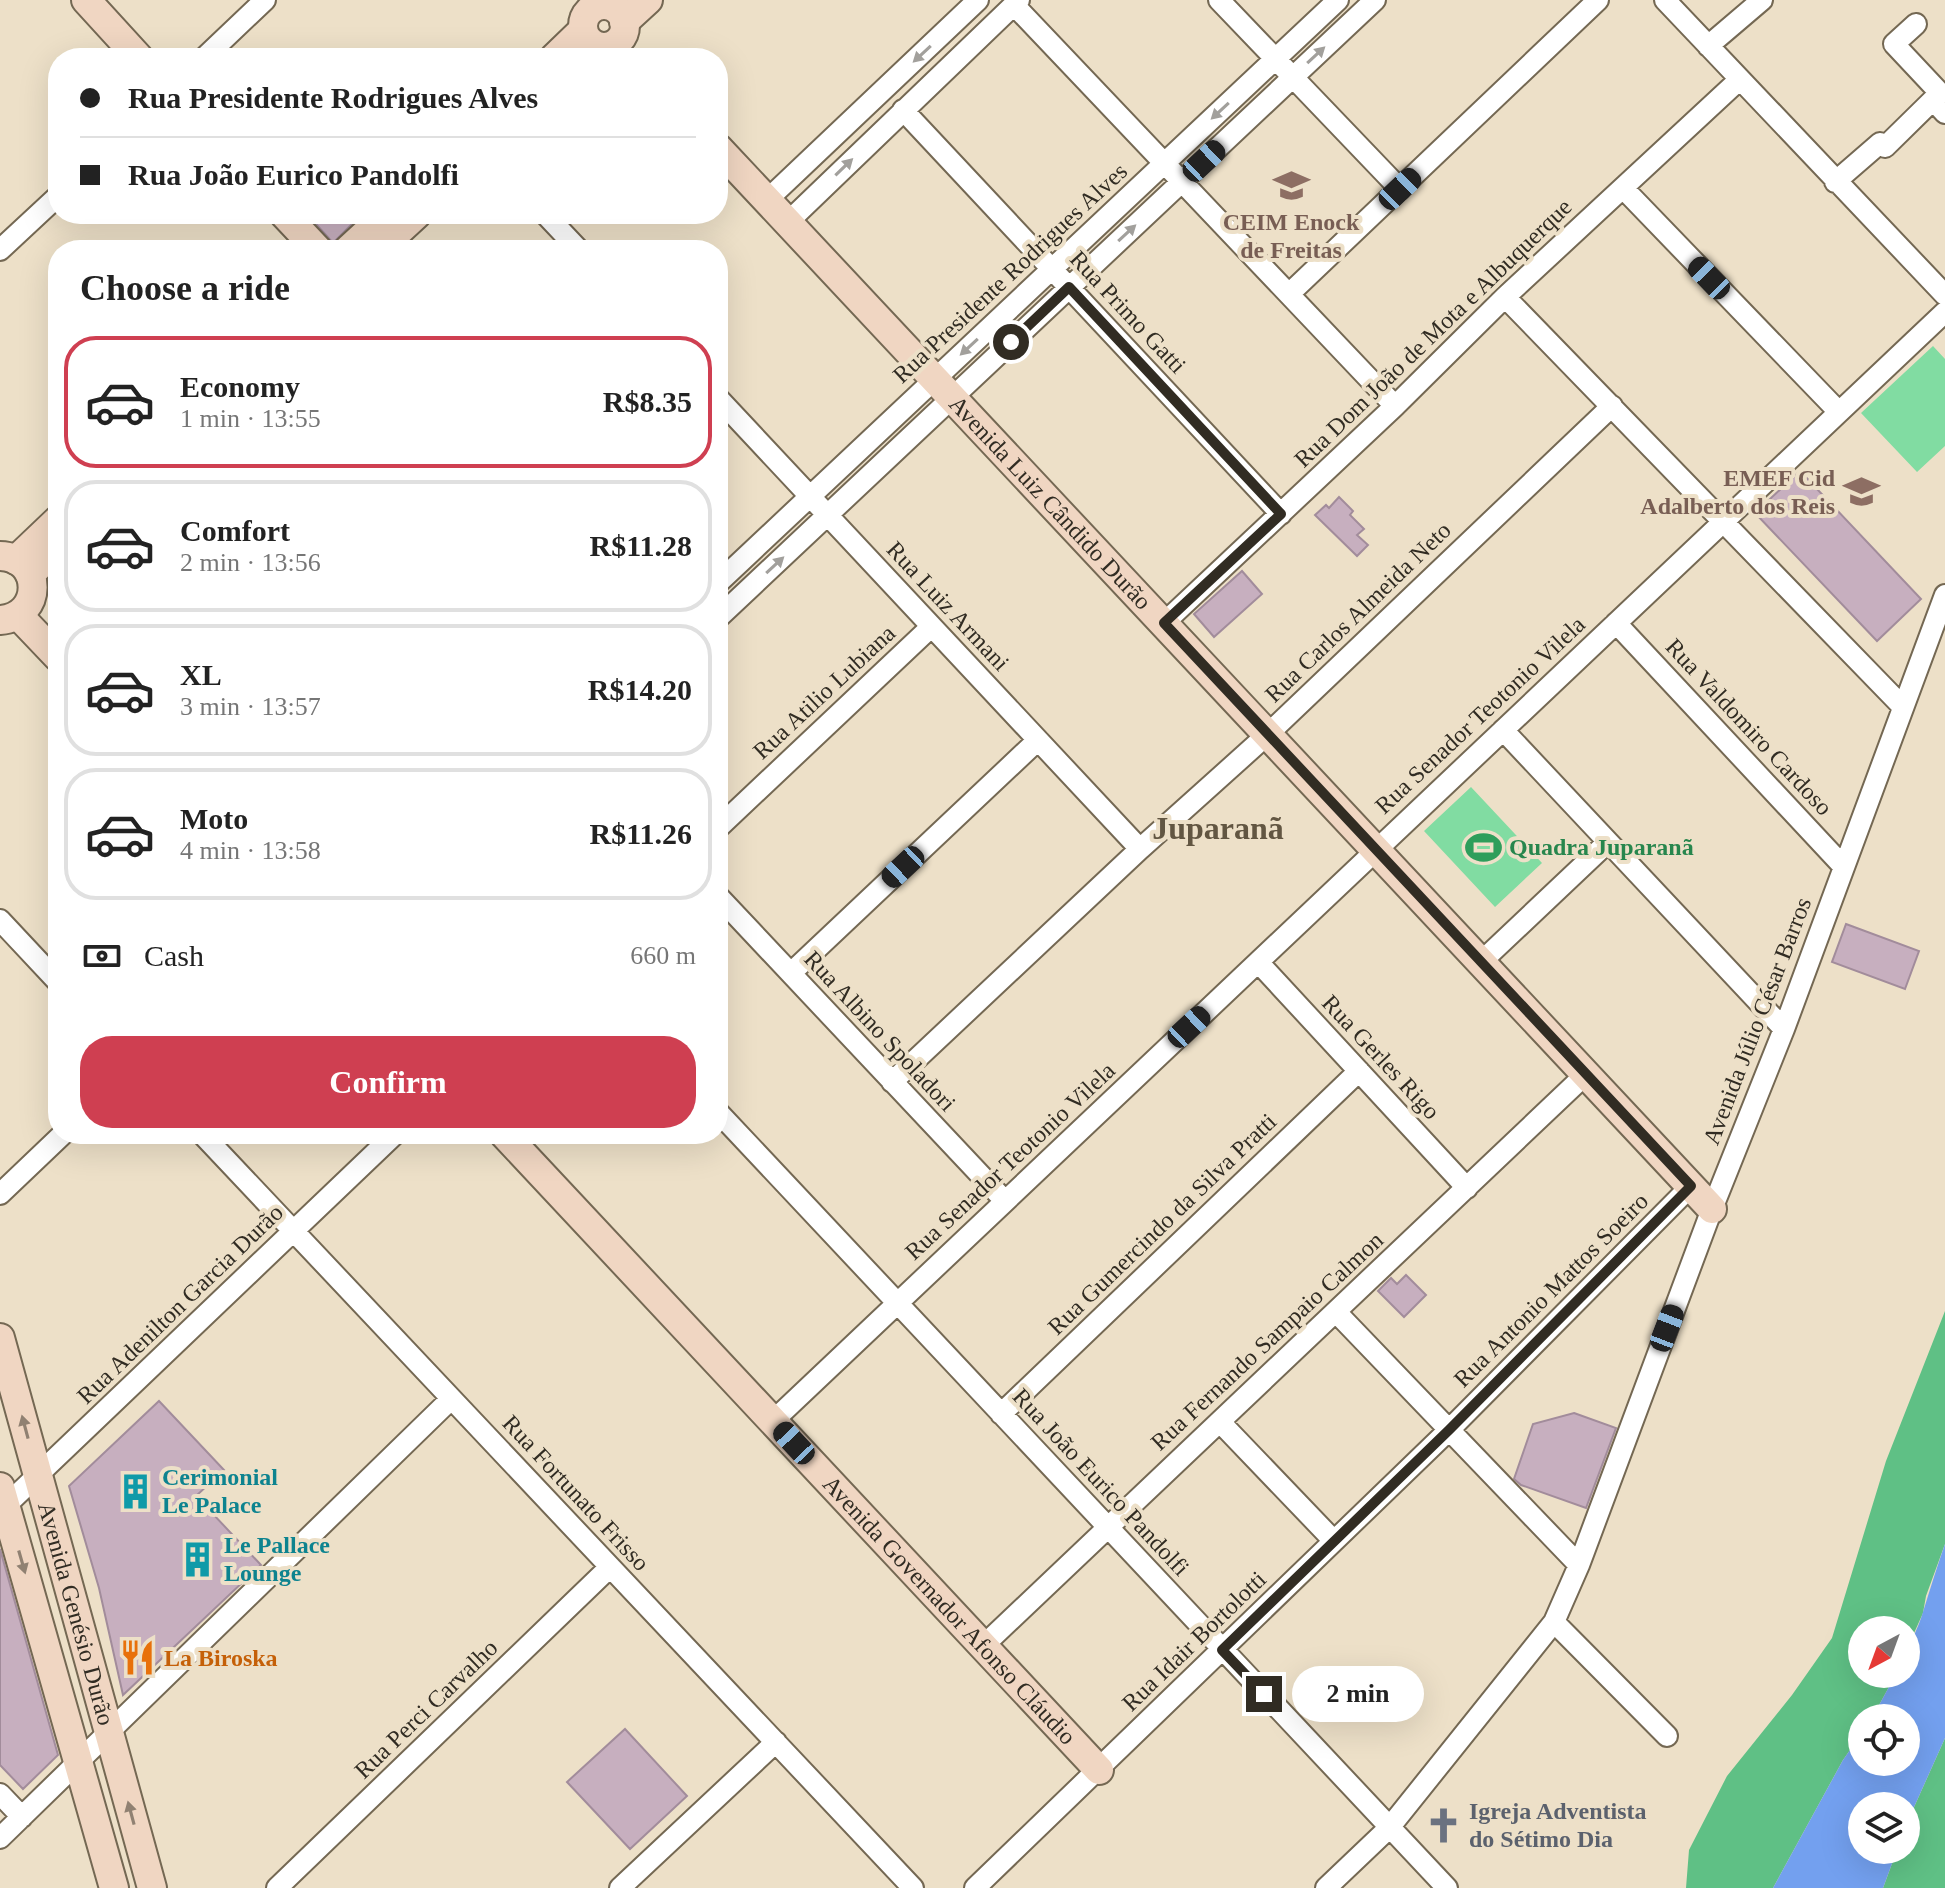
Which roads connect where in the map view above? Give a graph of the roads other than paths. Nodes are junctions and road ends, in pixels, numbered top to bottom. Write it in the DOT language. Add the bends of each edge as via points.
graph roads {
  1 [pos="86,0"];
  2 [pos="265,0"];
  3 [pos="648,0"];
  4 [pos="978,0"];
  5 [pos="1219,0"];
  6 [pos="1338,0"];
  7 [pos="1375,0"];
  8 [pos="1598,0"];
  9 [pos="1665,0"];
  10 [pos="1762,0"];
  11 [pos="1016,2"];
  12 [pos="1916,24"];
  13 [pos="603,28"];
  14 [pos="1708,46"];
  15 [pos="130,48"];
  16 [pos="215,48"];
  17 [pos="570,48"];
  18 [pos="1275,59"];
  19 [pos="1293,77"];
  20 [pos="1739,80"];
  21 [pos="1939,107"];
  22 [pos="903,110"];
  23 [pos="728,159"];
  24 [pos="1164,163"];
  25 [pos="1182,181"];
  26 [pos="1835,182"];
  27 [pos="1623,188"];
  28 [pos="1400,189"];
  29 [pos="767,200"];
  30 [pos="48,205"];
  31 [pos="788,222"];
  32 [pos="293,224"];
  33 [pos="401,224"];
  34 [pos="554,224"];
  35 [pos="309,240"];
  36 [pos="376,240"];
  37 [pos="570,240"];
  38 [pos="0,250"];
  39 [pos="1052,269"];
  40 [pos="1069,287"];
  41 [pos="1289,294"];
  42 [pos="1945,295"];
  43 [pos="1505,297"];
  44 [pos="1945,312"];
  45 [pos="944,388"];
  46 [pos="1395,406"];
  47 [pos="1612,406"];
  48 [pos="728,409"];
  49 [pos="1839,412"];
  50 [pos="811,496"];
  51 [pos="1281,514"];
  52 [pos="827,515"];
  53 [pos="1723,522"];
  54 [pos="48,530"];
  55 [pos="48,551"];
  56 [pos="15,563"];
  57 [pos="728,574"];
  58 [pos="1945,595"];
  59 [pos="728,609"];
  60 [pos="9,617"];
  61 [pos="1164,623"];
  62 [pos="1616,623"];
  63 [pos="931,627"];
  64 [pos="48,649"];
  65 [pos="1902,706"];
  66 [pos="1503,730"];
  67 [pos="1268,734"];
  68 [pos="1038,740"];
  69 [pos="728,819"];
  70 [pos="1608,842"];
  71 [pos="1140,849"];
  72 [pos="1376,850"];
  73 [pos="1843,866"];
  74 [pos="728,907"];
  75 [pos="0,920"];
  76 [pos="1258,962"];
  77 [pos="1481,962"];
  78 [pos="48,971"];
  79 [pos="791,973"];
  80 [pos="1784,1029"];
  81 [pos="1359,1071"];
  82 [pos="1586,1074"];
  83 [pos="892,1082"];
  84 [pos="728,1123"];
  85 [pos="52,1144"];
  86 [pos="211,1144"];
  87 [pos="384,1144"];
  88 [pos="513,1144"];
  89 [pos="1691,1186"];
  90 [pos="1467,1188"];
  91 [pos="0,1194"];
  92 [pos="1005,1201"];
  93 [pos="1712,1209"];
  94 [pos="293,1231"];
  95 [pos="897,1303"];
  96 [pos="1336,1312"];
  97 [pos="0,1338"];
  98 [pos="451,1399"];
  99 [pos="1001,1414"];
  100 [pos="773,1421"];
  101 [pos="1220,1422"];
  102 [pos="1449,1430"];
  103 [pos="38,1475"];
  104 [pos="2,1502"];
  105 [pos="1108,1528"];
  106 [pos="1334,1541"];
  107 [pos="1579,1565"];
  108 [pos="610,1567"];
  109 [pos="1554,1622"];
  110 [pos="983,1646"];
  111 [pos="1222,1650"];
  112 [pos="109,1733"];
  113 [pos="1667,1736"];
  114 [pos="776,1742"];
  115 [pos="80,1761"];
  116 [pos="1099,1770"];
  117 [pos="0,1794"];
  118 [pos="22,1817"];
  119 [pos="1389,1828"];
  120 [pos="0,1838"];
  121 [pos="114,1888"];
  122 [pos="152,1888"];
  123 [pos="277,1888"];
  124 [pos="620,1888"];
  125 [pos="913,1888"];
  126 [pos="975,1888"];
  127 [pos="1326,1888"];
  128 [pos="1447,1888"];
  1 -- 15 [label="street"];
  2 -- 16 [label="street"];
  3 -- 13 [label="street"];
  4 -- 29 [label="street, one-way"];
  5 -- 18 [label="street"];
  6 -- 18 [label="street, Rua Presidente Rodrigues Alves"];
  19 -- 7 [label="street, Rua Presidente Rodrigues Alves, one-way"];
  8 -- 28 [label="street"];
  9 -- 14 [label="street"];
  10 -- 14 [label="street"];
  11 -- 22 [label="street"];
  11 -- 24 [label="street"];
  12 -- 21 [label="street" via="1894,44 1940,93"];
  13 -- 17 [label="street"];
  14 -- 20 [label="street"];
  18 -- 19 [label="street"];
  18 -- 24 [label="street, Rua Presidente Rodrigues Alves, one-way"];
  19 -- 25 [label="street, Rua Presidente Rodrigues Alves"];
  19 -- 28 [label="street"];
  20 -- 26 [label="street"];
  20 -- 27 [label="street, Rua Dom João de Mota e Albuquerque"];
  21 -- 26 [label="street" via="1885,147 1880,143"];
  31 -- 22 [label="street, one-way"];
  22 -- 39 [label="street, Rua Primo Gatti"];
  23 -- 29 [label="street, Avenida Luiz Cândido Durão"];
  24 -- 25 [label="street"];
  24 -- 39 [label="street, Rua Presidente Rodrigues Alves"];
  40 -- 25 [label="street, Rua Presidente Rodrigues Alves, one-way"];
  25 -- 41 [label="street"];
  26 -- 42 [label="street"];
  27 -- 43 [label="street, Rua Dom João de Mota e Albuquerque"];
  27 -- 49 [label="street"];
  28 -- 41 [label="street"];
  29 -- 31 [label="street, Avenida Luiz Cândido Durão"];
  30 -- 38 [label="street"];
  31 -- 45 [label="street, Avenida Luiz Cândido Durão"];
  32 -- 35 [label="street"];
  33 -- 36 [label="street"];
  34 -- 37 [label="street"];
  39 -- 40 [label="street, Rua Primo Gatti"];
  39 -- 45 [label="street, Rua Presidente Rodrigues Alves, one-way"];
  40 -- 45 [label="street, Rua Presidente Rodrigues Alves"];
  40 -- 51 [label="street, Rua Primo Gatti"];
  41 -- 46 [label="street"];
  43 -- 46 [label="street, Rua Dom João de Mota e Albuquerque"];
  43 -- 47 [label="street"];
  44 -- 49 [label="street, Rua Senador Teotonio Vilela"];
  45 -- 50 [label="street, Rua Presidente Rodrigues Alves"];
  45 -- 52 [label="street, Rua Presidente Rodrigues Alves"];
  45 -- 61 [label="street, Avenida Luiz Cândido Durão"];
  46 -- 51 [label="street, Rua Dom João de Mota e Albuquerque"];
  47 -- 53 [label="street"];
  47 -- 67 [label="street, Rua Carlos Almeida Neto"];
  48 -- 50 [label="street, Rua Luiz Armani"];
  49 -- 53 [label="street, Rua Senador Teotonio Vilela"];
  50 -- 52 [label="street, Rua Luiz Armani"];
  50 -- 57 [label="street, Rua Presidente Rodrigues Alves"];
  51 -- 61 [label="street, Rua Dom João de Mota e Albuquerque"];
  59 -- 52 [label="street, Rua Presidente Rodrigues Alves, one-way"];
  52 -- 63 [label="street, Rua Luiz Armani"];
  53 -- 62 [label="street, Rua Senador Teotonio Vilela"];
  53 -- 65 [label="street"];
  54 -- 56 [label="street"];
  55 -- 56 [label="street"];
  56 -- 60 [label="street" via="33,583 30,601"];
  58 -- 65 [label="street, Avenida Júlio César Barros"];
  60 -- 64 [label="street"];
  61 -- 67 [label="street, Avenida Luiz Cândido Durão"];
  62 -- 66 [label="street, Rua Senador Teotonio Vilela"];
  62 -- 73 [label="street, Rua Valdomiro Cardoso"];
  63 -- 68 [label="street, Rua Luiz Armani"];
  63 -- 69 [label="street, Rua Atilio Lubiana"];
  65 -- 73 [label="street, Avenida Júlio César Barros"];
  66 -- 70 [label="street"];
  66 -- 72 [label="street, Rua Senador Teotonio Vilela"];
  67 -- 71 [label="street, Rua Carlos Almeida Neto"];
  67 -- 72 [label="street, Avenida Luiz Cândido Durão"];
  68 -- 71 [label="street, Rua Luiz Armani"];
  68 -- 79 [label="street"];
  70 -- 77 [label="street"];
  70 -- 80 [label="street"];
  71 -- 83 [label="street, Rua Carlos Almeida Neto"];
  72 -- 76 [label="street, Rua Senador Teotonio Vilela"];
  72 -- 77 [label="street, Avenida Luiz Cândido Durão"];
  73 -- 80 [label="street, Avenida Júlio César Barros"];
  74 -- 79 [label="street, Rua Albino Spoladori"];
  75 -- 78 [label="street"];
  76 -- 81 [label="street, Rua Gerles Rigo"];
  76 -- 92 [label="street, Rua Senador Teotonio Vilela"];
  77 -- 82 [label="street, Avenida Luiz Cândido Durão"];
  79 -- 83 [label="street, Rua Albino Spoladori"];
  80 -- 93 [label="street, Avenida Júlio César Barros"];
  81 -- 90 [label="street, Rua Gerles Rigo"];
  81 -- 99 [label="street, Rua Gumercindo da Silva Pratti"];
  82 -- 89 [label="street, Avenida Luiz Cândido Durão"];
  82 -- 90 [label="street, Rua Fernando Sampaio Calmon"];
  83 -- 92 [label="street, Rua Albino Spoladori"];
  84 -- 95 [label="street, Rua João Eurico Pandolfi"];
  85 -- 91 [label="street"];
  86 -- 94 [label="street, Rua Fortunato Frisso"];
  87 -- 94 [label="street, Rua Adenilton Garcia Durão"];
  88 -- 100 [label="street, Avenida Governador Afonso Cláudio"];
  89 -- 93 [label="street, Avenida Luiz Cândido Durão"];
  89 -- 102 [label="street, Rua Antonio Mattos Soeiro"];
  90 -- 96 [label="street, Rua Fernando Sampaio Calmon"];
  92 -- 95 [label="street, Rua Senador Teotonio Vilela"];
  93 -- 107 [label="street, Avenida Júlio César Barros"];
  94 -- 98 [label="street, Rua Fortunato Frisso"];
  94 -- 103 [label="street, Rua Adenilton Garcia Durão"];
  95 -- 99 [label="street, Rua João Eurico Pandolfi"];
  95 -- 100 [label="street, Rua Senador Teotonio Vilela"];
  96 -- 101 [label="street, Rua Fernando Sampaio Calmon"];
  96 -- 102 [label="street"];
  103 -- 97 [label="street, Avenida Genésio Durão, one-way"];
  98 -- 108 [label="street, Rua Fortunato Frisso"];
  98 -- 112 [label="street"];
  99 -- 105 [label="street, Rua João Eurico Pandolfi"];
  100 -- 110 [label="street, Avenida Governador Afonso Cláudio"];
  101 -- 105 [label="street, Rua Fernando Sampaio Calmon"];
  101 -- 106 [label="street"];
  102 -- 106 [label="street, Rua Idair Bortolotti"];
  102 -- 107 [label="street"];
  103 -- 104 [label="street, Rua Adenilton Garcia Durão"];
  103 -- 112 [label="street, Avenida Genésio Durão"];
  104 -- 115 [label="street, one-way"];
  105 -- 110 [label="street, Rua Fernando Sampaio Calmon"];
  105 -- 111 [label="street, Rua João Eurico Pandolfi"];
  106 -- 111 [label="street, Rua Idair Bortolotti"];
  107 -- 109 [label="street, Avenida Júlio César Barros"];
  108 -- 114 [label="street, Rua Fortunato Frisso"];
  108 -- 123 [label="street, Rua Perci Carvalho"];
  109 -- 113 [label="street"];
  109 -- 119 [label="street, Avenida Júlio César Barros"];
  110 -- 116 [label="street, Avenida Governador Afonso Cláudio"];
  111 -- 116 [label="street, Rua Idair Bortolotti"];
  111 -- 119 [label="street, Rua João Eurico Pandolfi"];
  112 -- 115 [label="street"];
  122 -- 112 [label="street, Avenida Genésio Durão, one-way"];
  114 -- 124 [label="street"];
  114 -- 125 [label="street, Rua Fortunato Frisso"];
  115 -- 118 [label="street"];
  115 -- 121 [label="street"];
  116 -- 126 [label="street, Rua Idair Bortolotti"];
  117 -- 118 [label="street"];
  118 -- 120 [label="street"];
  119 -- 127 [label="street, Avenida Júlio César Barros"];
  119 -- 128 [label="street, Rua João Eurico Pandolfi"];
}
